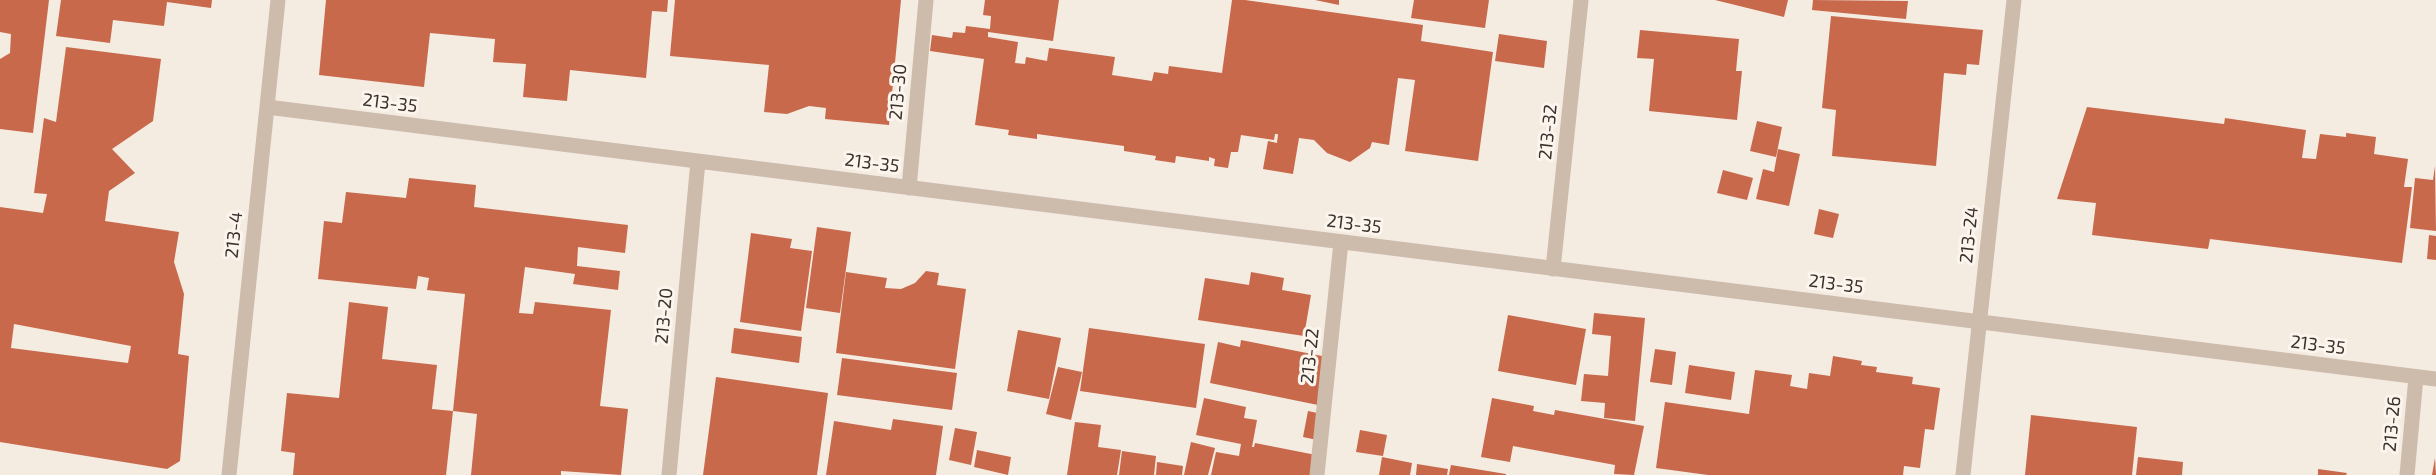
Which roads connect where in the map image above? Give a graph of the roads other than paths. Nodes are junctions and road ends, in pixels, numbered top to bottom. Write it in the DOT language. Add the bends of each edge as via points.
graph roads {
  1 [pos="278,0"];
  2 [pos="926,0"];
  3 [pos="1581,0"];
  4 [pos="2013,0"];
  5 [pos="267,107"];
  6 [pos="698,161"];
  7 [pos="909,188"];
  8 [pos="1341,242"];
  9 [pos="1553,269"];
  10 [pos="1979,322"];
  11 [pos="2416,377"];
  12 [pos="2436,379"];
  13 [pos="229,475"];
  14 [pos="669,475"];
  15 [pos="1317,475"];
  16 [pos="1963,475"];
  17 [pos="2407,475"];
  1 -- 5 [label="street, 213-4"];
  2 -- 7 [label="street, 213-30"];
  3 -- 9 [label="street, 213-32"];
  4 -- 10 [label="street, 213-24"];
  5 -- 6 [label="street, 213-35"];
  5 -- 13 [label="street, 213-4"];
  6 -- 7 [label="street, 213-35"];
  6 -- 14 [label="street, 213-20"];
  7 -- 8 [label="street, 213-35"];
  8 -- 9 [label="street, 213-35"];
  8 -- 15 [label="street, 213-22"];
  9 -- 10 [label="street, 213-35"];
  10 -- 11 [label="street, 213-35"];
  10 -- 16 [label="street, 213-24"];
  11 -- 12 [label="street, 213-35"];
  11 -- 17 [label="street, 213-26"];
}
